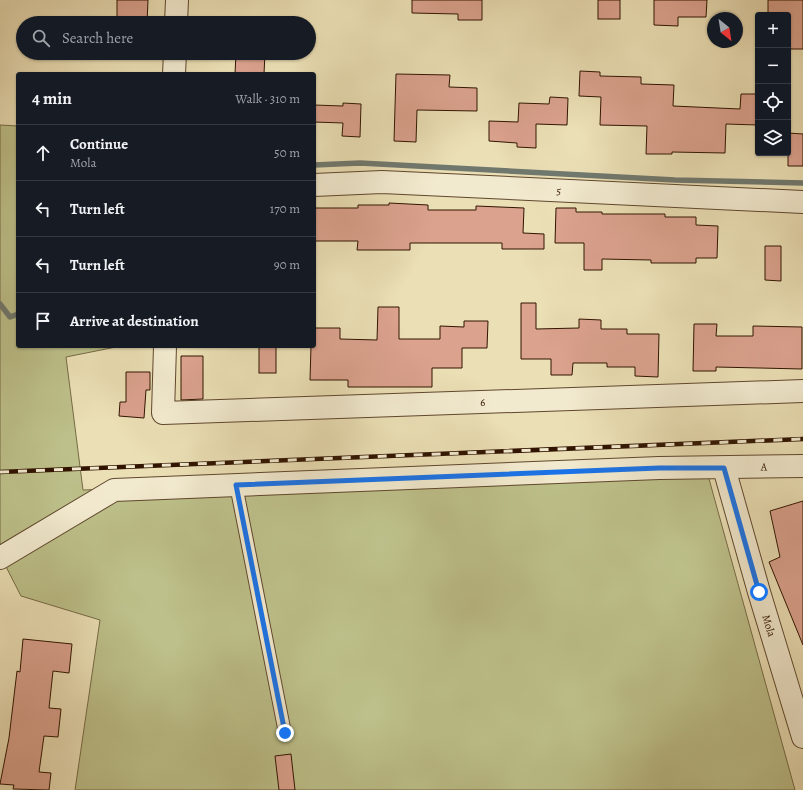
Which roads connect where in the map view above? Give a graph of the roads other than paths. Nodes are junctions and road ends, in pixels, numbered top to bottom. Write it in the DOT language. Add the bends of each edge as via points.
graph roads {
  1 [pos="177,0"];
  2 [pos="176,16"];
  3 [pos="175,60"];
  4 [pos="174,72"];
  5 [pos="316,185"];
  6 [pos="803,202"];
  7 [pos="165,348"];
  8 [pos="803,391"];
  9 [pos="803,466"];
  10 [pos="724,468"];
  11 [pos="236,485"];
  12 [pos="0,558"];
  13 [pos="800,715"];
  14 [pos="285,733"];
  15 [pos="803,737"];
  1 -- 2 [label="street"];
  3 -- 4 [label="street"];
  5 -- 6 [label="street, 5" via="382,182"];
  7 -- 8 [label="street, 6" via="163,413"];
  9 -- 10 [label="street, A"];
  10 -- 11 [label="street, A" via="659,468"];
  10 -- 13 [label="street, Mola" via="759,592"];
  11 -- 12 [label="street, A" via="114,490"];
  11 -- 14 [label="lane"];
  13 -- 15 [label="street, Mola"];
}
